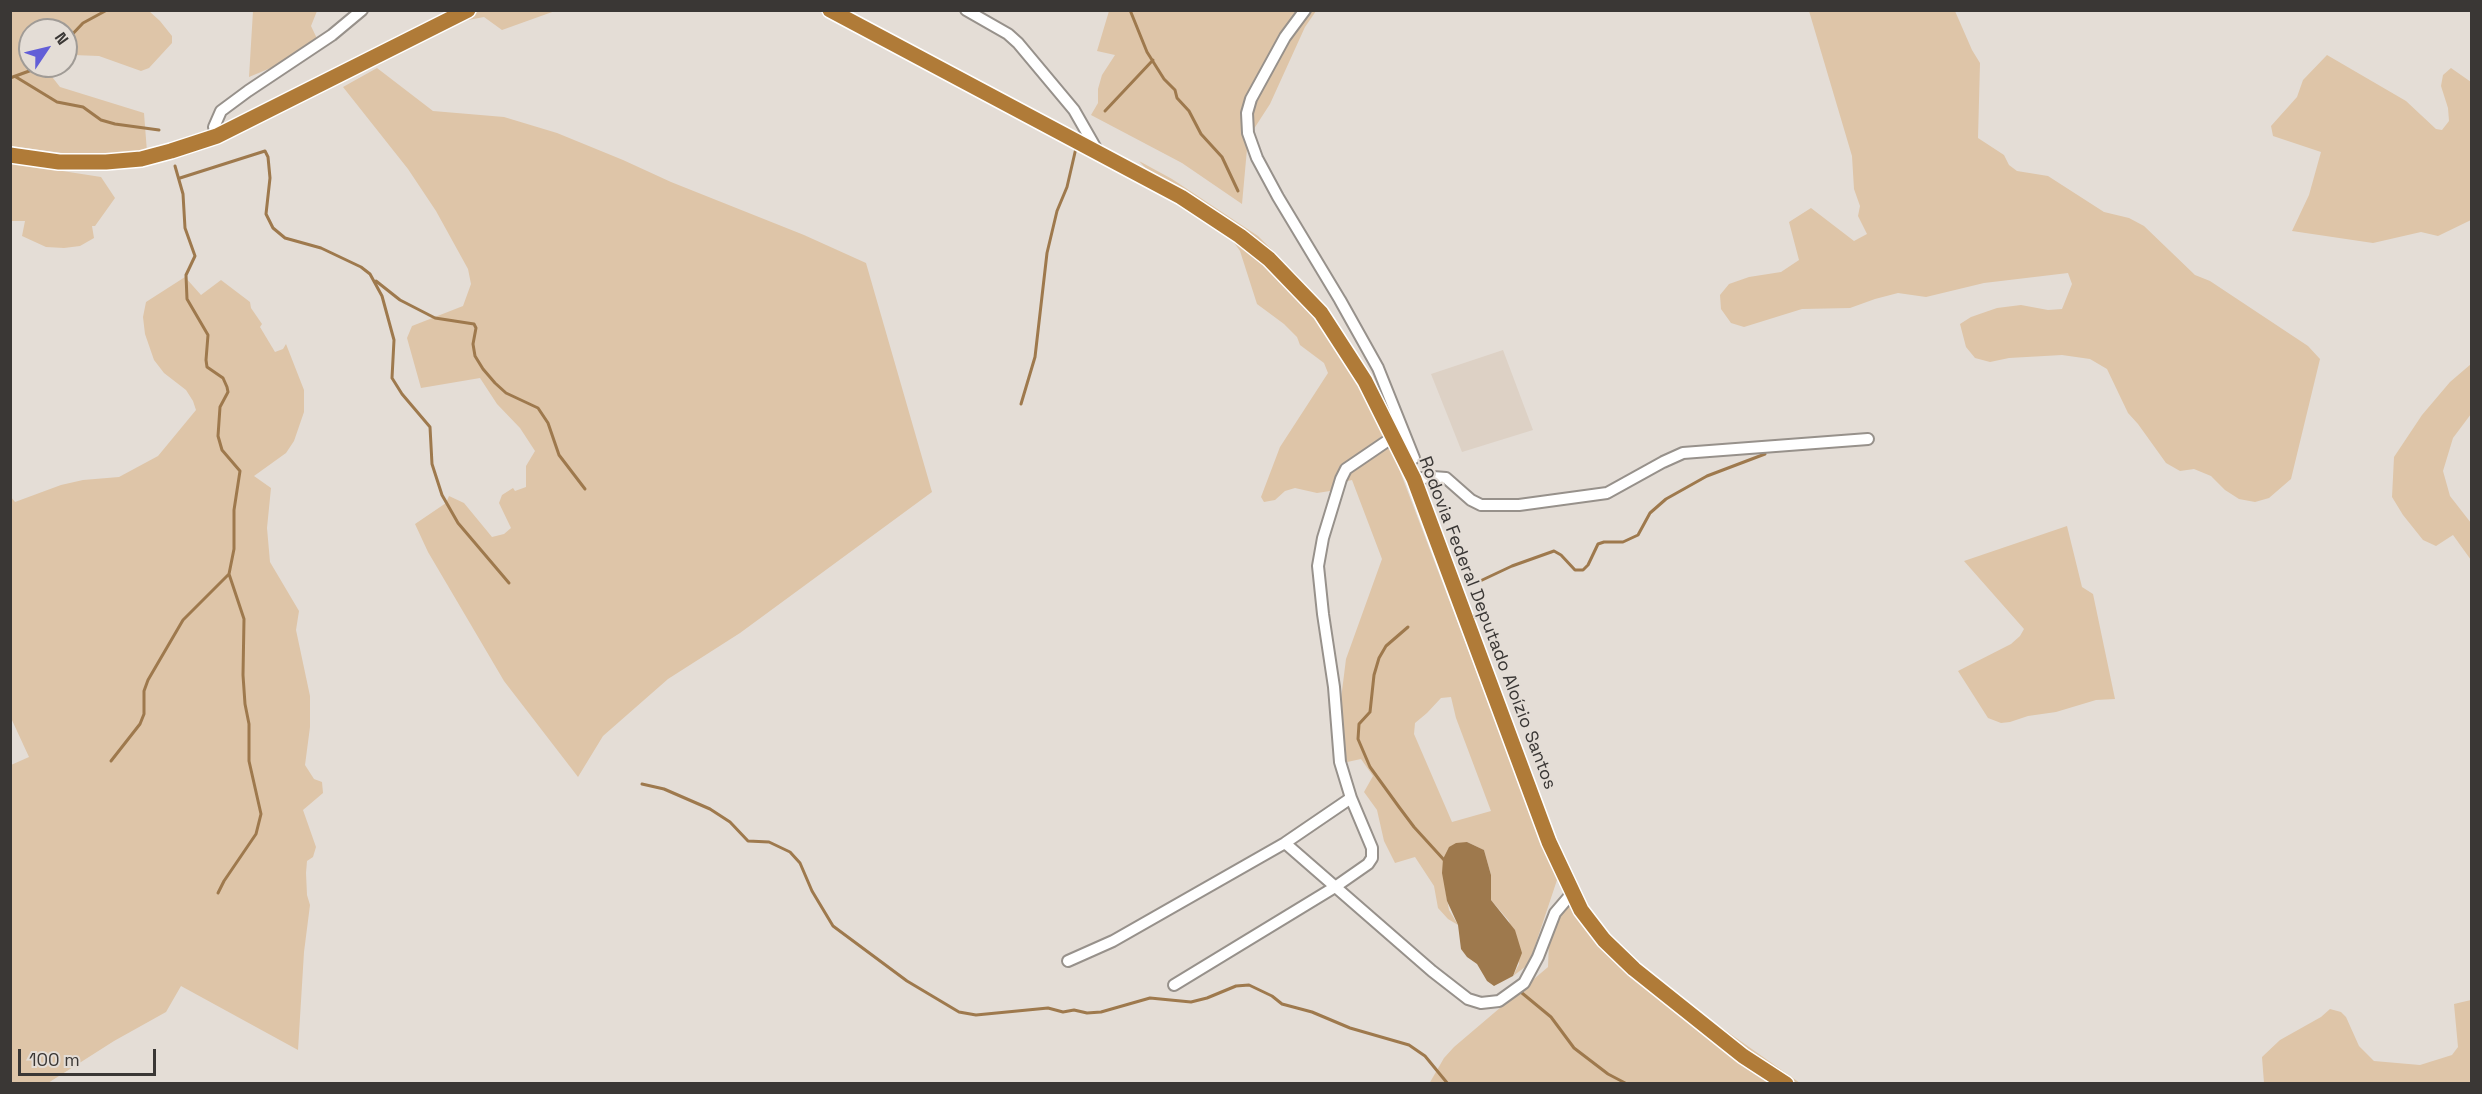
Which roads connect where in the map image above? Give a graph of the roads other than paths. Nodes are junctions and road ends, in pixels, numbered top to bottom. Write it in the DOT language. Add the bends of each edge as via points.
graph roads {
  1 [pos="362,10"];
  2 [pos="468,10"];
  3 [pos="830,10"];
  4 [pos="966,10"];
  5 [pos="1305,10"];
  6 [pos="217,136"];
  7 [pos="1099,152"];
  8 [pos="10,155"];
  9 [pos="1868,439"];
  10 [pos="1400,442"];
  11 [pos="1414,480"];
  12 [pos="1351,798"];
  13 [pos="1285,843"];
  14 [pos="1335,887"];
  15 [pos="1573,892"];
  16 [pos="1068,961"];
  17 [pos="1174,985"];
  18 [pos="1786,1083"];
  1 -- 6 [label="street" via="222,111 214,127"];
  2 -- 6 [label="highway"];
  3 -- 7 [label="highway, Rodovia Federal Deputado Aloízio Santos"];
  4 -- 7 [label="street" via="1018,43 1074,110"];
  5 -- 10 [label="street" via="1285,37 1251,99 1248,133 1278,197 1378,368"];
  6 -- 8 [label="highway" via="151,156 106,162 58,162"];
  7 -- 10 [label="highway, Rodovia Federal Deputado Aloízio Santos" via="1181,197 1269,259 1332,329"];
  9 -- 11 [label="street" via="1683,453 1607,494 1538,504 1481,505 1446,478"];
  10 -- 11 [label="highway, Rodovia Federal Deputado Aloízio Santos"];
  10 -- 12 [label="street" via="1346,469 1318,566 1340,762"];
  11 -- 15 [label="highway, Rodovia Federal Deputado Aloízio Santos" via="1549,842"];
  12 -- 13 [label="street"];
  12 -- 14 [label="street" via="1372,848 1372,858"];
  13 -- 14 [label="street"];
  13 -- 16 [label="street" via="1113,940"];
  14 -- 15 [label="street" via="1468,999 1491,1003 1530,976 1555,913"];
  14 -- 17 [label="street"];
  15 -- 18 [label="highway, Rodovia Federal Deputado Aloízio Santos" via="1581,910 1604,940 1634,969 1743,1056"];
}
